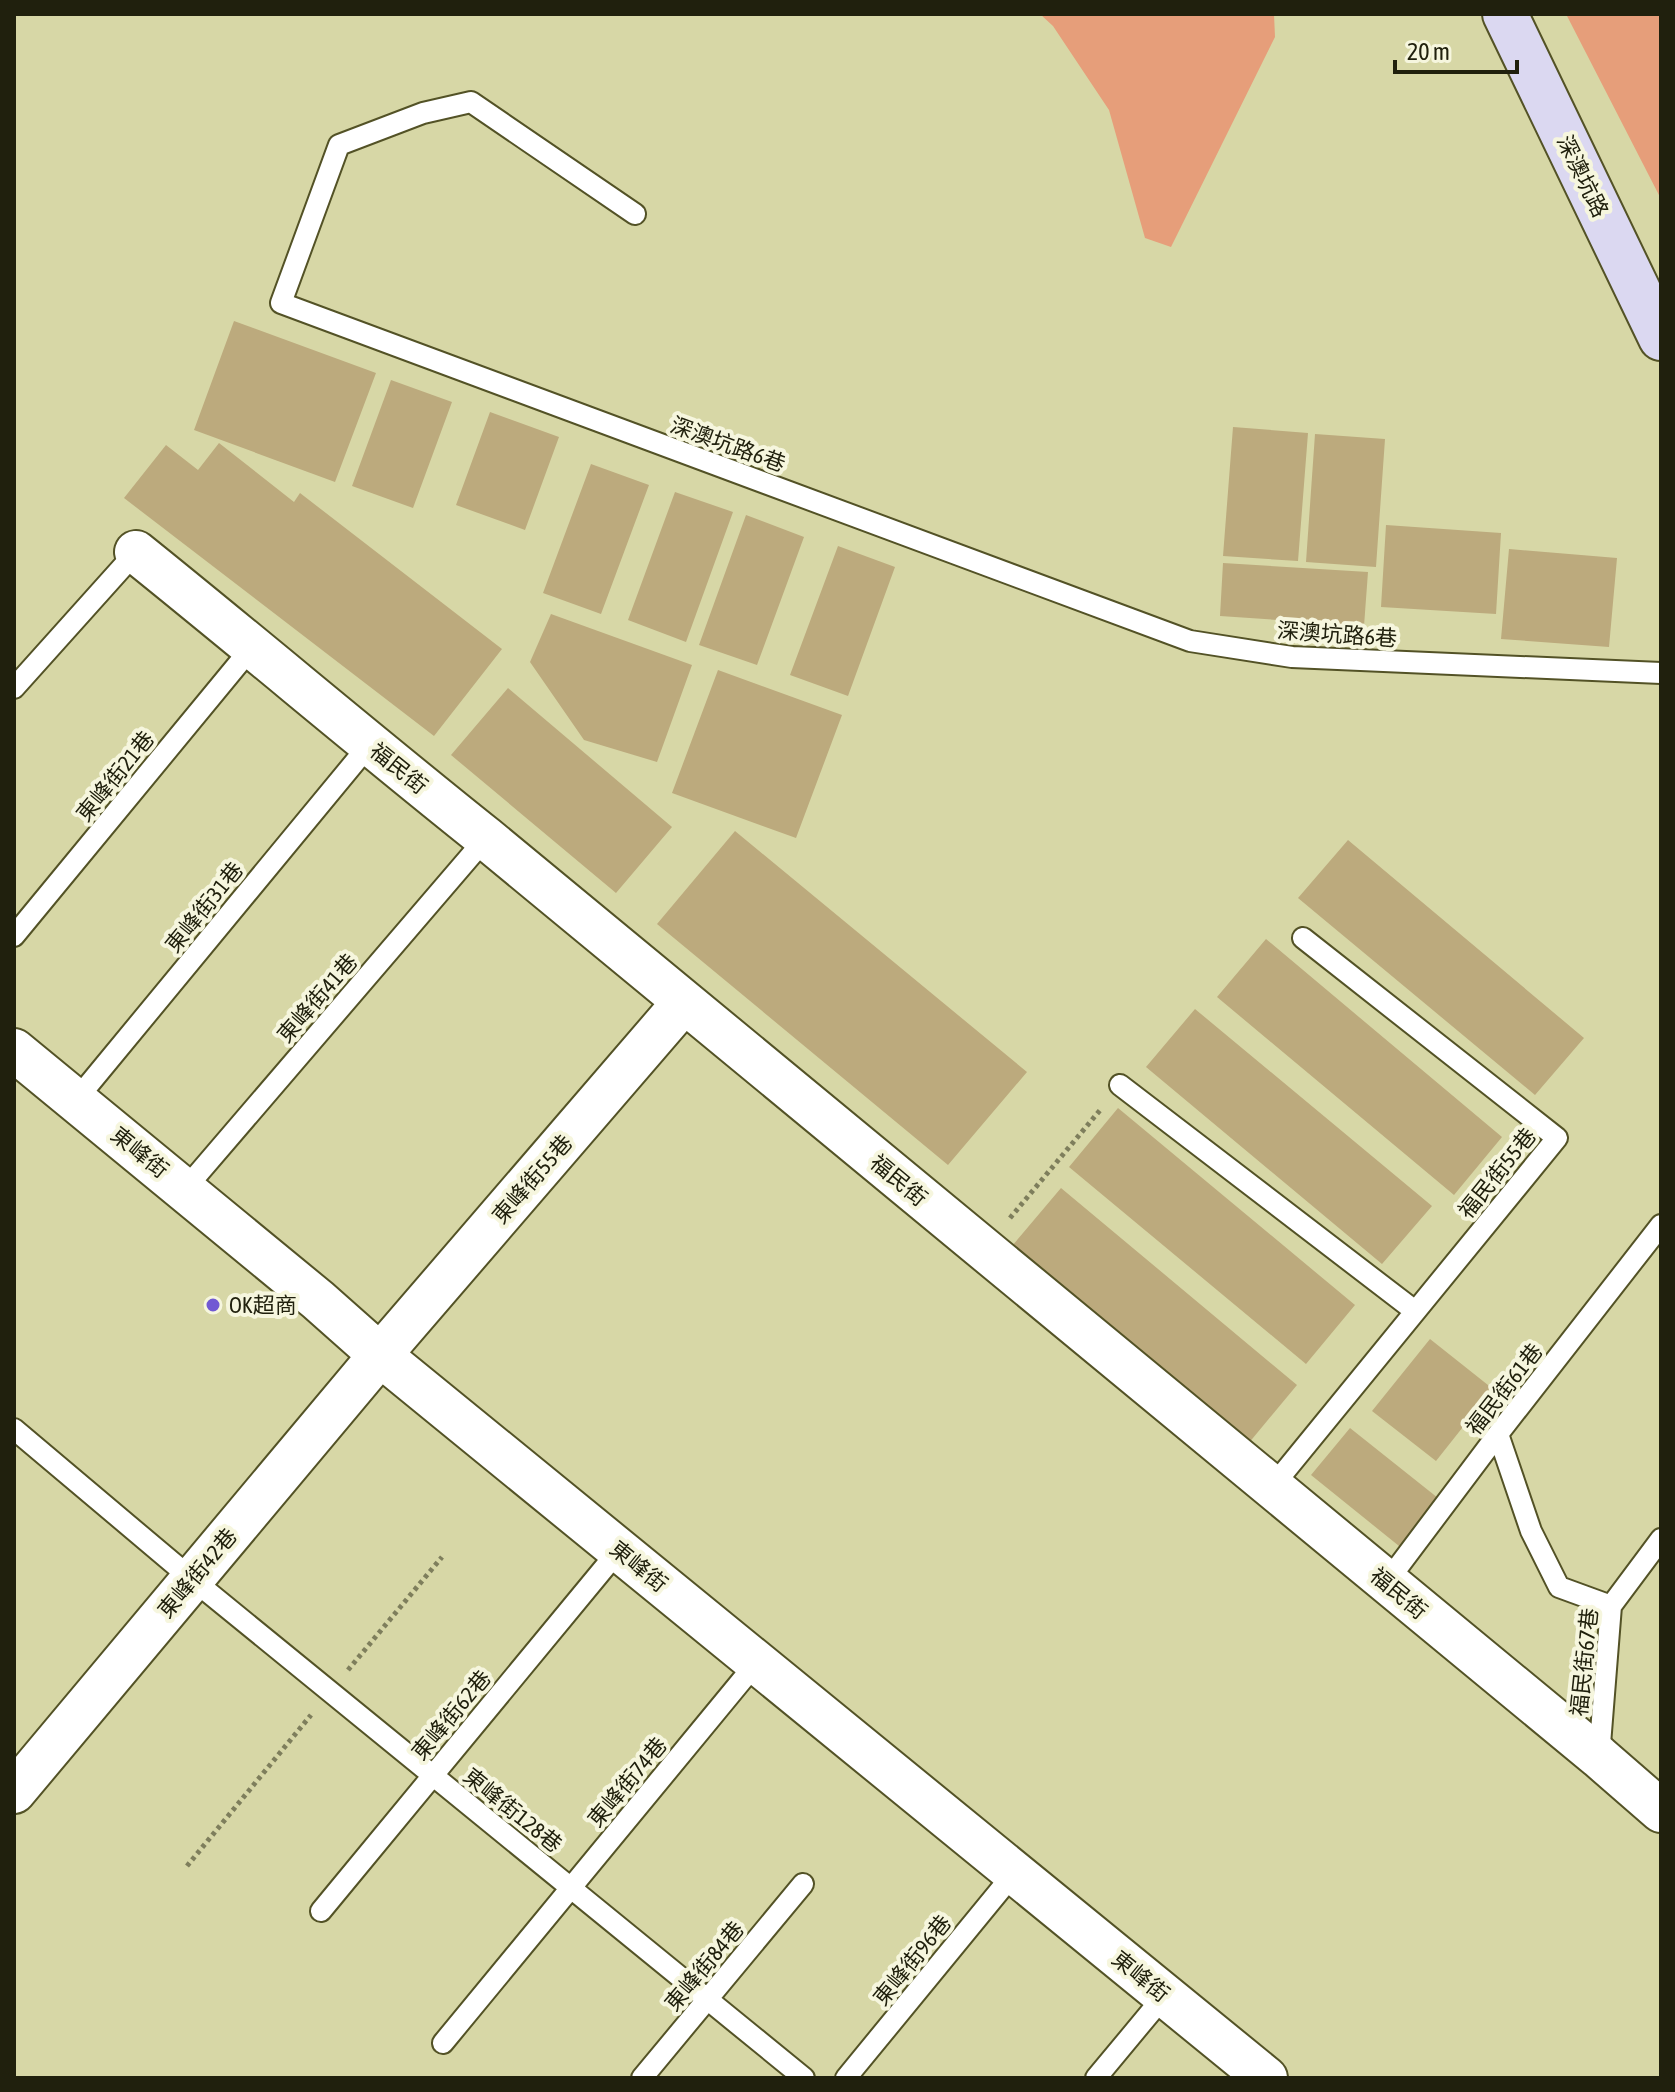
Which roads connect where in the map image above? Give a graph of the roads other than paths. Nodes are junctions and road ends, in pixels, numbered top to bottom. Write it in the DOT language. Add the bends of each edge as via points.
graph roads {
  1 [pos="1505,14"];
  2 [pos="635,214"];
  3 [pos="1661,338"];
  4 [pos="136,552"];
  5 [pos="253,646"];
  6 [pos="1661,673"];
  7 [pos="14,688"];
  8 [pos="369,745"];
  9 [pos="486,838"];
  10 [pos="14,936"];
  11 [pos="1303,938"];
  12 [pos="684,1002"];
  13 [pos="14,1050"];
  14 [pos="1120,1085"];
  15 [pos="76,1100"];
  16 [pos="185,1189"];
  17 [pos="1661,1225"];
  18 [pos="1415,1311"];
  19 [pos="380,1355"];
  20 [pos="14,1429"];
  21 [pos="1498,1434"];
  22 [pos="1272,1487"];
  23 [pos="1661,1539"];
  24 [pos="619,1550"];
  25 [pos="192,1579"];
  26 [pos="1386,1583"];
  27 [pos="1611,1606"];
  28 [pos="757,1662"];
  29 [pos="1599,1757"];
  30 [pos="432,1775"];
  31 [pos="14,1792"];
  32 [pos="1661,1811"];
  33 [pos="1015,1872"];
  34 [pos="803,1884"];
  35 [pos="571,1888"];
  36 [pos="321,1911"];
  37 [pos="1165,1995"];
  38 [pos="707,1999"];
  39 [pos="443,2043"];
  40 [pos="642,2078"];
  41 [pos="804,2078"];
  42 [pos="846,2078"];
  43 [pos="1096,2078"];
  44 [pos="1266,2078"];
  1 -- 3 [label="street, 深澳坑路"];
  2 -- 6 [label="lane, 深澳坑路6巷" via="471,102 423,113 339,145 281,303 1190,641 1292,657"];
  4 -- 5 [label="street, 福民街"];
  4 -- 7 [label="lane"];
  5 -- 8 [label="street, 福民街"];
  5 -- 10 [label="lane, 東峰街21巷"];
  8 -- 9 [label="street, 福民街"];
  8 -- 15 [label="lane, 東峰街31巷"];
  9 -- 12 [label="street, 福民街"];
  9 -- 16 [label="lane, 東峰街41巷"];
  11 -- 18 [label="lane, 福民街55巷" via="1557,1138"];
  12 -- 19 [label="street, 東峰街55巷"];
  12 -- 22 [label="street, 福民街"];
  13 -- 15 [label="street, 東峰街"];
  14 -- 18 [label="lane"];
  15 -- 16 [label="street, 東峰街"];
  16 -- 19 [label="street, 東峰街"];
  17 -- 21 [label="lane, 福民街61巷"];
  18 -- 22 [label="lane, 福民街55巷"];
  19 -- 24 [label="street, 東峰街"];
  19 -- 25 [label="street, 東峰街42巷"];
  20 -- 25 [label="lane, 東峰街128巷"];
  21 -- 26 [label="lane, 福民街61巷"];
  21 -- 27 [label="lane" via="1531,1531 1559,1587"];
  22 -- 26 [label="street, 福民街"];
  23 -- 27 [label="lane, 福民街67巷"];
  24 -- 28 [label="street, 東峰街"];
  24 -- 30 [label="lane, 東峰街62巷"];
  25 -- 30 [label="lane, 東峰街128巷"];
  25 -- 31 [label="street, 東峰街42巷"];
  26 -- 29 [label="street, 福民街"];
  27 -- 29 [label="lane, 福民街67巷"];
  28 -- 33 [label="street, 東峰街"];
  28 -- 35 [label="lane, 東峰街74巷"];
  29 -- 32 [label="street, 福民街"];
  30 -- 35 [label="lane, 東峰街128巷"];
  30 -- 36 [label="lane, 東峰街62巷"];
  33 -- 37 [label="street, 東峰街"];
  33 -- 42 [label="lane, 東峰街96巷"];
  34 -- 38 [label="lane, 東峰街84巷"];
  35 -- 38 [label="lane, 東峰街128巷"];
  35 -- 39 [label="lane, 東峰街74巷"];
  37 -- 43 [label="lane"];
  37 -- 44 [label="street, 東峰街"];
  38 -- 40 [label="lane, 東峰街84巷"];
  38 -- 41 [label="lane, 東峰街128巷"];
}
